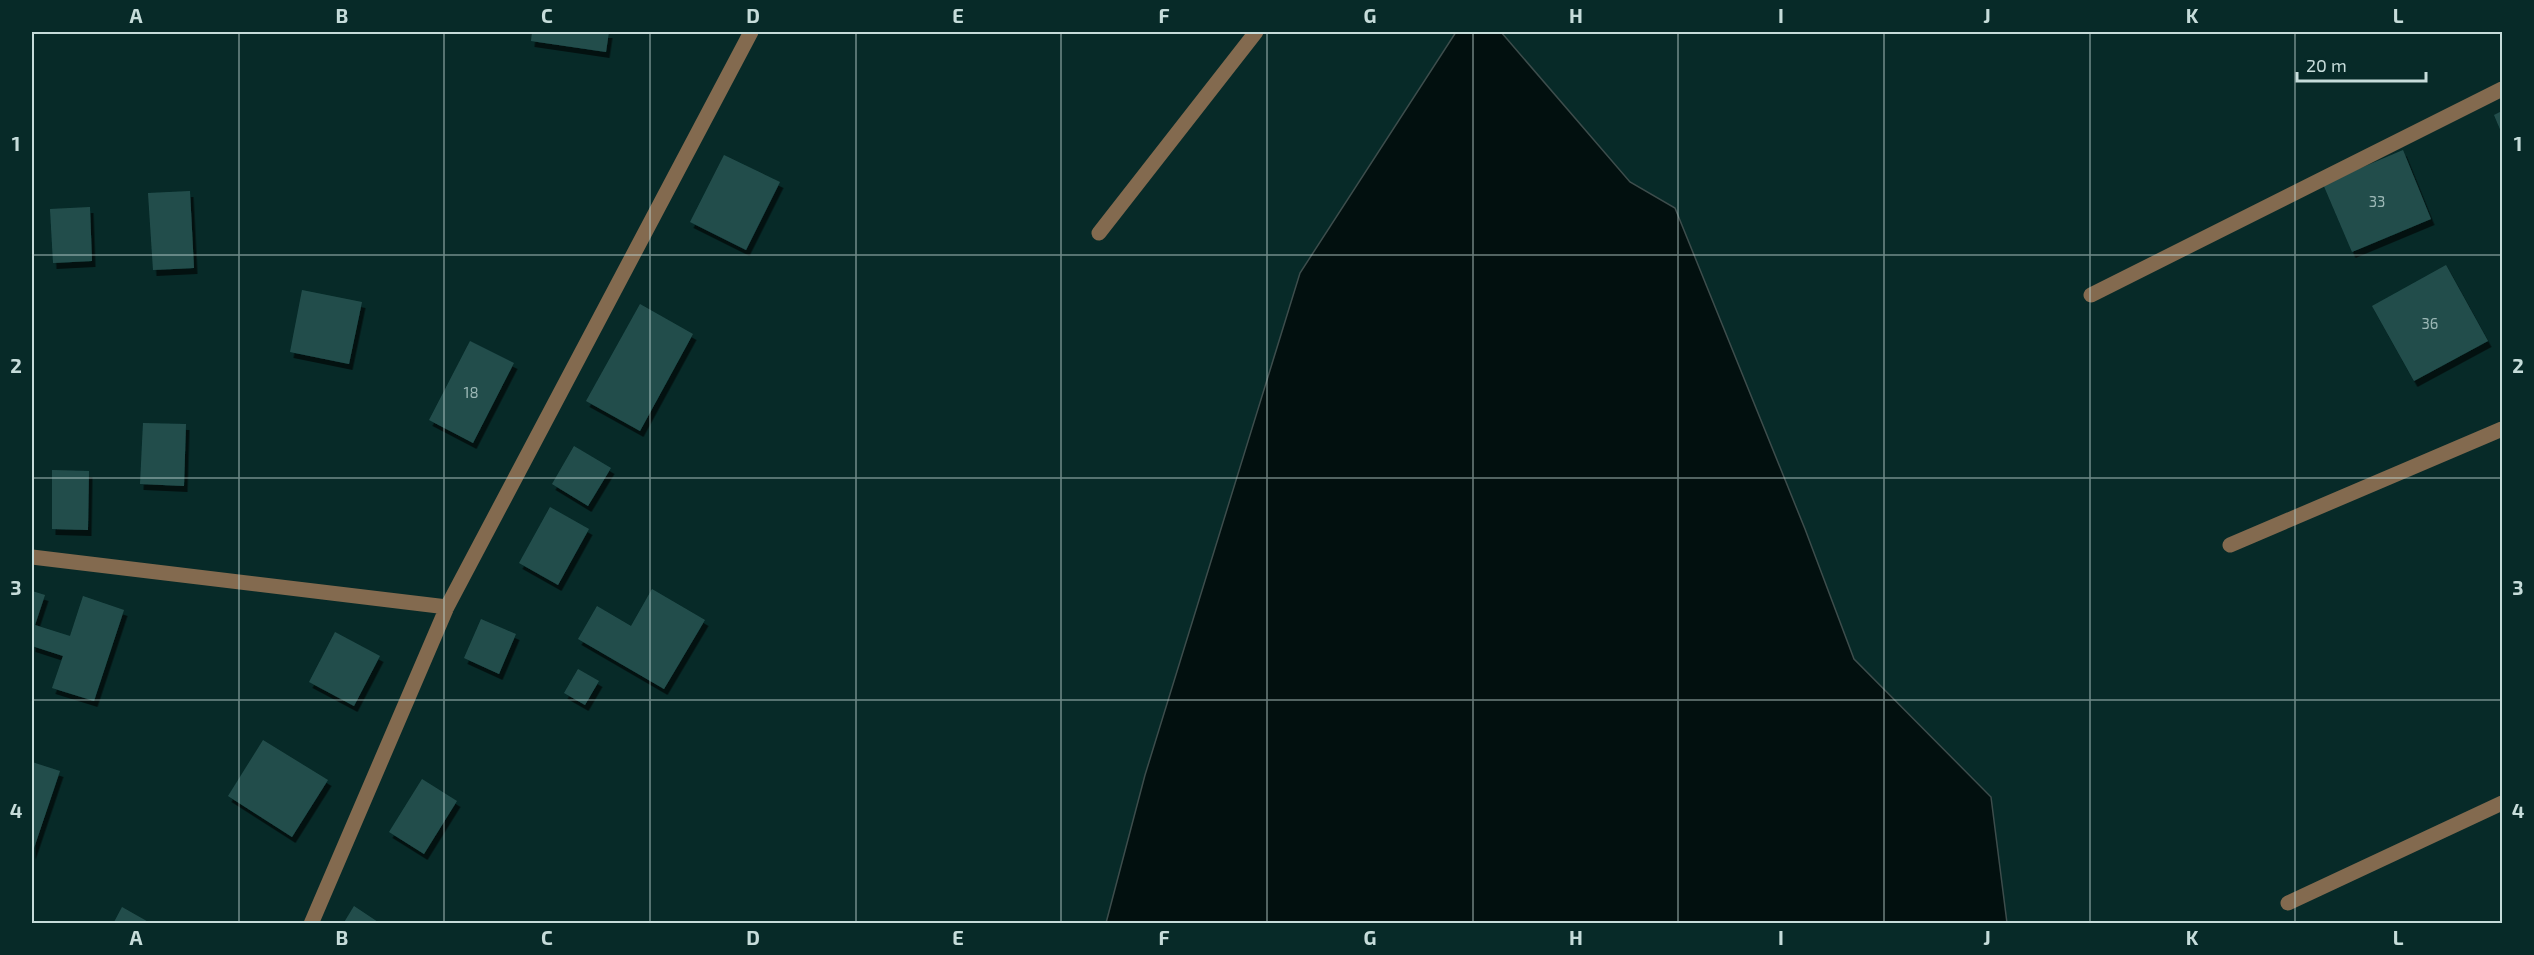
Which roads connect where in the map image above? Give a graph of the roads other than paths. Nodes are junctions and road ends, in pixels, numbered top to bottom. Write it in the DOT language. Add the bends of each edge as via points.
graph roads {
  1 [pos="752,32"];
  2 [pos="1256,32"];
  3 [pos="2502,89"];
  4 [pos="1099,233"];
  5 [pos="2091,295"];
  6 [pos="2502,429"];
  7 [pos="2230,545"];
  8 [pos="32,557"];
  9 [pos="447,607"];
  10 [pos="2502,803"];
  11 [pos="2288,903"];
  12 [pos="311,924"];
  1 -- 9 [label="street"];
  2 -- 4 [label="street"];
  3 -- 5 [label="street"];
  6 -- 7 [label="street"];
  8 -- 9 [label="street"];
  9 -- 12 [label="street"];
  10 -- 11 [label="street"];
}
